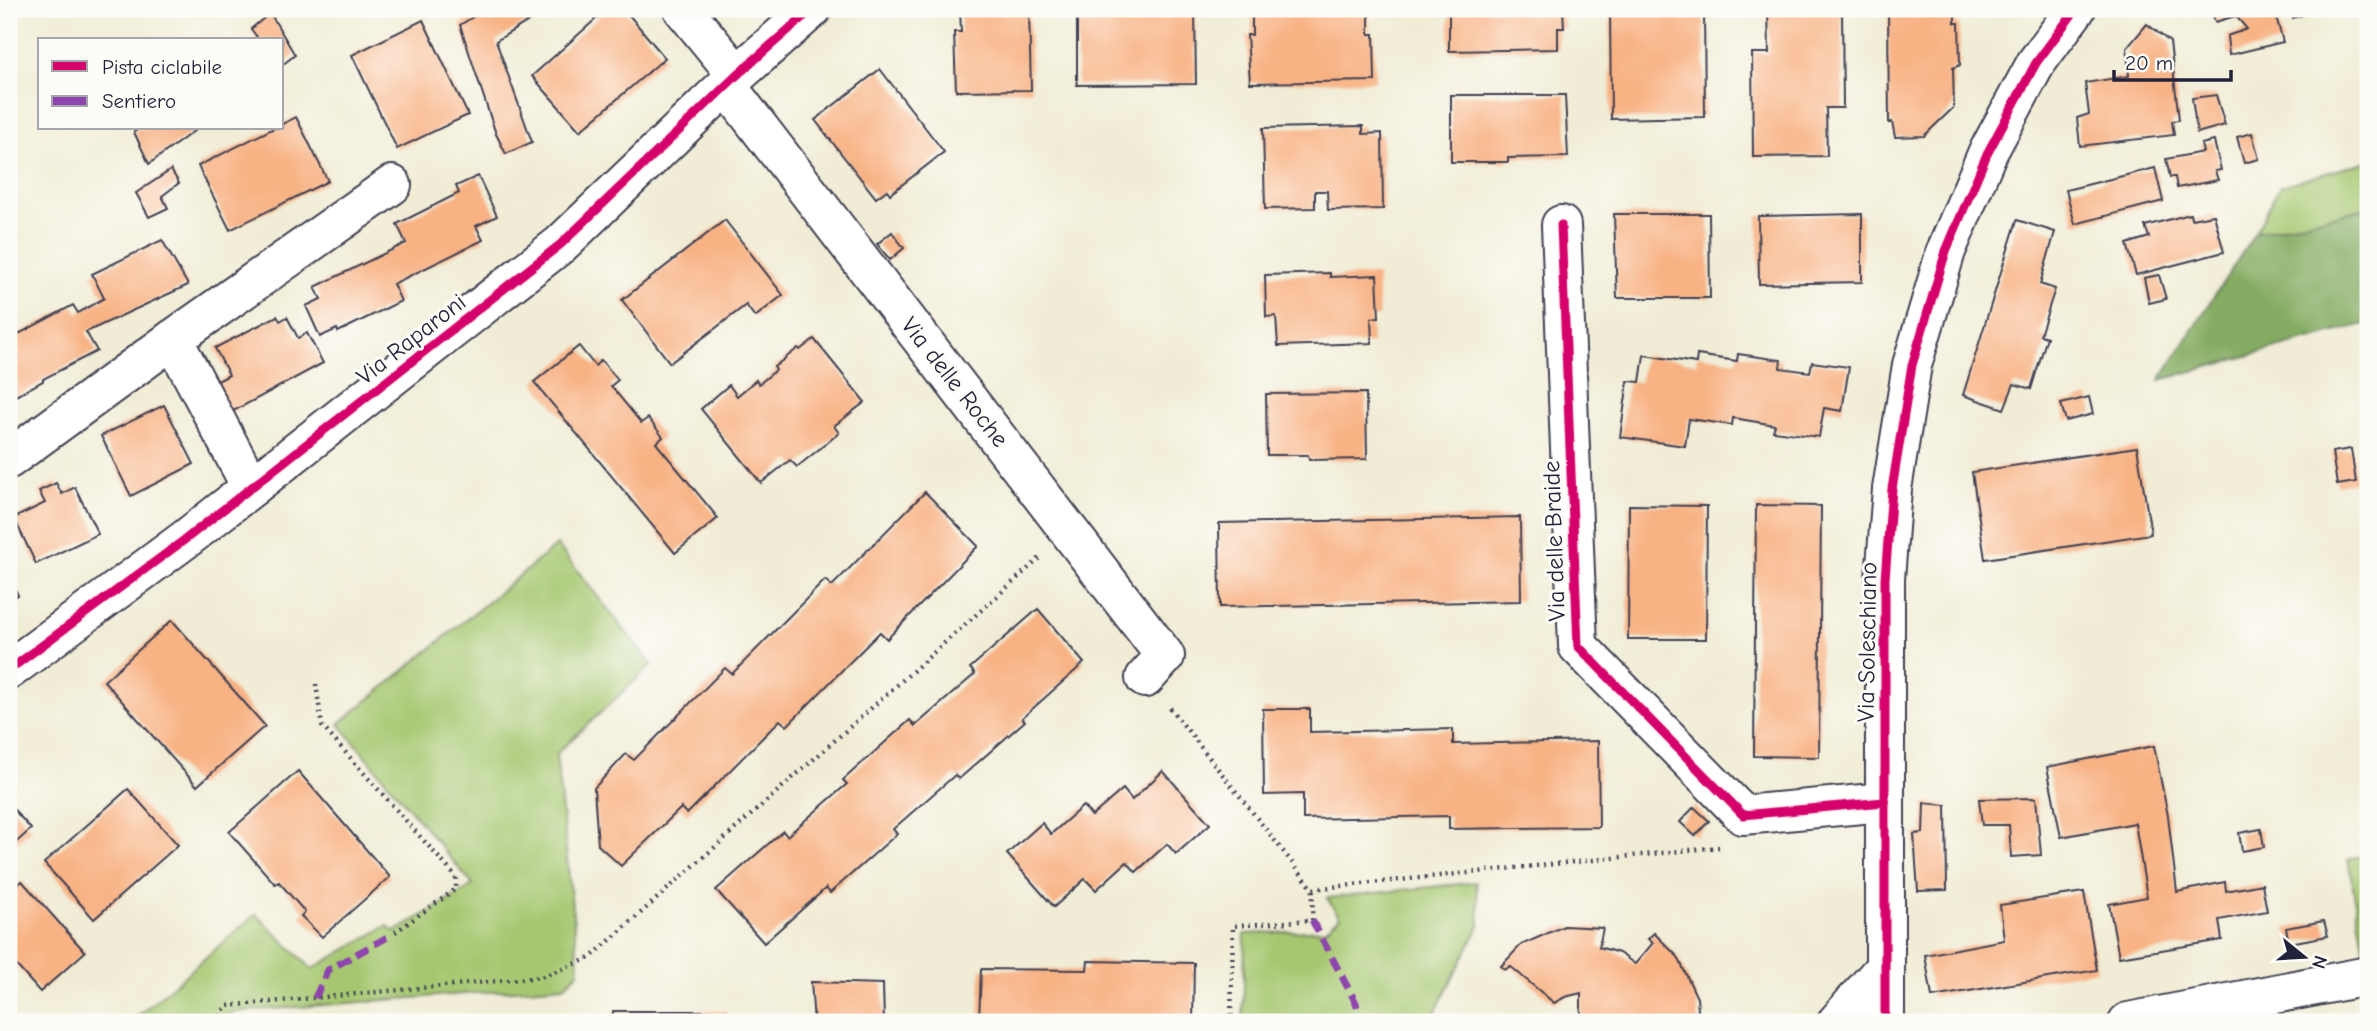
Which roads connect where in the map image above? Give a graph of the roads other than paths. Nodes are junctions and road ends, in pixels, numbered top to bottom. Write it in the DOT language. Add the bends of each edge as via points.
graph roads {
  1 [pos="683,9"];
  2 [pos="812,9"];
  3 [pos="2071,10"];
  4 [pos="732,80"];
  5 [pos="392,185"];
  6 [pos="1561,225"];
  7 [pos="173,339"];
  8 [pos="9,459"];
  9 [pos="251,487"];
  10 [pos="9,670"];
  11 [pos="1145,678"];
  12 [pos="1884,802"];
  13 [pos="1885,967"];
  14 [pos="2368,976"];
  15 [pos="1837,1022"];
  16 [pos="1885,1022"];
  17 [pos="2127,1022"];
  1 -- 4 [label="street, Via delle Roche"];
  2 -- 4 [label="street, Via Raparoni"];
  3 -- 12 [label="street, Via Soleschiano" via="2036,63 1987,154 1946,251 1912,365 1892,489 1885,579"];
  4 -- 9 [label="street, Via Raparoni" via="561,244"];
  4 -- 11 [label="street, Via delle Roche" via="1164,656"];
  5 -- 7 [label="street"];
  6 -- 12 [label="street, Via delle Braide" via="1578,646 1743,815"];
  7 -- 8 [label="street"];
  7 -- 9 [label="street"];
  9 -- 10 [label="street, Via Raparoni"];
  12 -- 13 [label="street, Via Soleschiano"];
  13 -- 15 [label="street"];
  13 -- 16 [label="street, Via Soleschiano"];
  14 -- 17 [label="street"];
}
